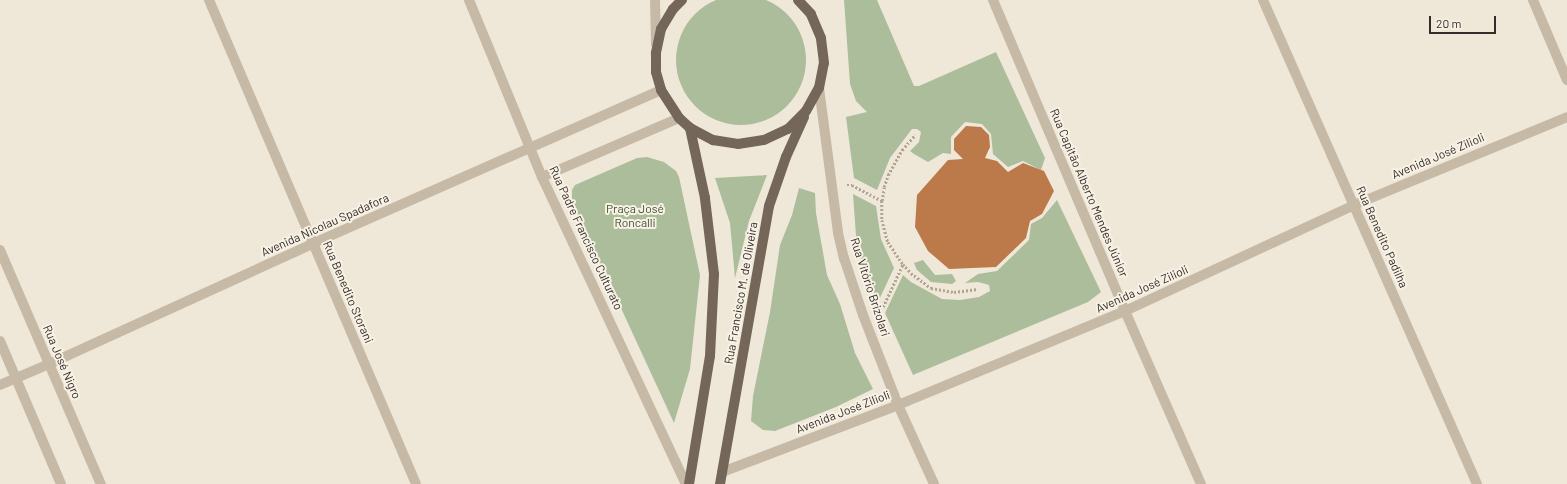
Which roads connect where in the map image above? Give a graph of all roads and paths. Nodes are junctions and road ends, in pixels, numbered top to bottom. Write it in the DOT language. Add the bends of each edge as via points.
graph roads {
  1 [pos="209,0"];
  2 [pos="469,0"];
  3 [pos="655,0"];
  4 [pos="682,0"];
  5 [pos="798,0"];
  6 [pos="993,0"];
  7 [pos="1263,0"];
  8 [pos="1533,0"];
  9 [pos="656,53"];
  10 [pos="1567,80"];
  11 [pos="819,88"];
  12 [pos="661,90"];
  13 [pos="806,111"];
  14 [pos="1567,117"];
  15 [pos="679,118"];
  16 [pos="690,128"];
  17 [pos="914,135"];
  18 [pos="531,149"];
  19 [pos="542,177"];
  20 [pos="833,187"];
  21 [pos="882,201"];
  22 [pos="1354,205"];
  23 [pos="314,243"];
  24 [pos="0,250"];
  25 [pos="903,264"];
  26 [pos="978,289"];
  27 [pos="1125,311"];
  28 [pos="863,315"];
  29 [pos="0,341"];
  30 [pos="49,364"];
  31 [pos="16,378"];
  32 [pos="0,385"];
  33 [pos="898,405"];
  34 [pos="722,472"];
  35 [pos="62,484"];
  36 [pos="101,484"];
  37 [pos="416,484"];
  38 [pos="687,484"];
  39 [pos="720,484"];
  40 [pos="934,484"];
  41 [pos="1201,484"];
  42 [pos="1477,484"];
  1 -- 23 [label="street, Rua Benedito Storani"];
  2 -- 18 [label="street, Rua Padre Francisco Culturato"];
  3 -- 9 [label="street"];
  4 -- 9 [label="main road" via="673,9 661,29"];
  5 -- 11 [label="main road" via="810,14 821,38 824,63"];
  6 -- 27 [label="street, Rua Capitão Alberto Mendes Júnior"];
  7 -- 22 [label="street, Rua Benedito Padilha"];
  8 -- 10 [label="street"];
  9 -- 12 [label="main road" via="656,72"];
  11 -- 13 [label="main road"];
  11 -- 20 [label="street, Rua Vitório Brizolari"];
  12 -- 15 [label="main road"];
  12 -- 18 [label="street, Avenida Nicolau Spadafora"];
  13 -- 16 [label="main road" via="788,129 764,140 745,143 713,140"];
  13 -- 34 [label="main road, Rua Francisco M. de Oliveira" via="786,157 770,206"];
  14 -- 22 [label="street, Avenida José Zilioli"];
  15 -- 16 [label="main road"];
  15 -- 19 [label="street"];
  16 -- 38 [label="main road, Rua Francisco M. de Oliveira" via="705,198 714,274 710,356"];
  17 -- 21 [label="path" via="888,174"];
  18 -- 19 [label="street, Rua Padre Francisco Culturato"];
  18 -- 23 [label="street, Avenida Nicolau Spadafora"];
  19 -- 38 [label="street, Rua Padre Francisco Culturato"];
  20 -- 21 [label="path" via="852,184"];
  20 -- 28 [label="street, Rua Vitório Brizolari" via="838,233"];
  21 -- 25 [label="path" via="882,220 888,242"];
  22 -- 27 [label="street, Avenida José Zilioli"];
  22 -- 42 [label="street, Rua Benedito Padilha"];
  23 -- 30 [label="street, Avenida Nicolau Spadafora"];
  23 -- 37 [label="street, Rua Benedito Storani"];
  24 -- 30 [label="street, Rua José Nigro"];
  25 -- 26 [label="path" via="931,288 954,292"];
  25 -- 28 [label="path" via="883,307"];
  27 -- 33 [label="street, Avenida José Zilioli"];
  27 -- 41 [label="street, Rua Capitão Alberto Mendes Júnior"];
  28 -- 33 [label="street, Rua Vitório Brizolari"];
  29 -- 31 [label="street"];
  30 -- 31 [label="street, Avenida Nicolau Spadafora"];
  30 -- 36 [label="street, Rua José Nigro"];
  31 -- 32 [label="street, Avenida Nicolau Spadafora"];
  31 -- 35 [label="street"];
  33 -- 34 [label="street, Avenida José Zilioli"];
  33 -- 40 [label="street, Rua Vitório Brizolari"];
  34 -- 39 [label="main road, Rua Francisco M. de Oliveira"];
}
